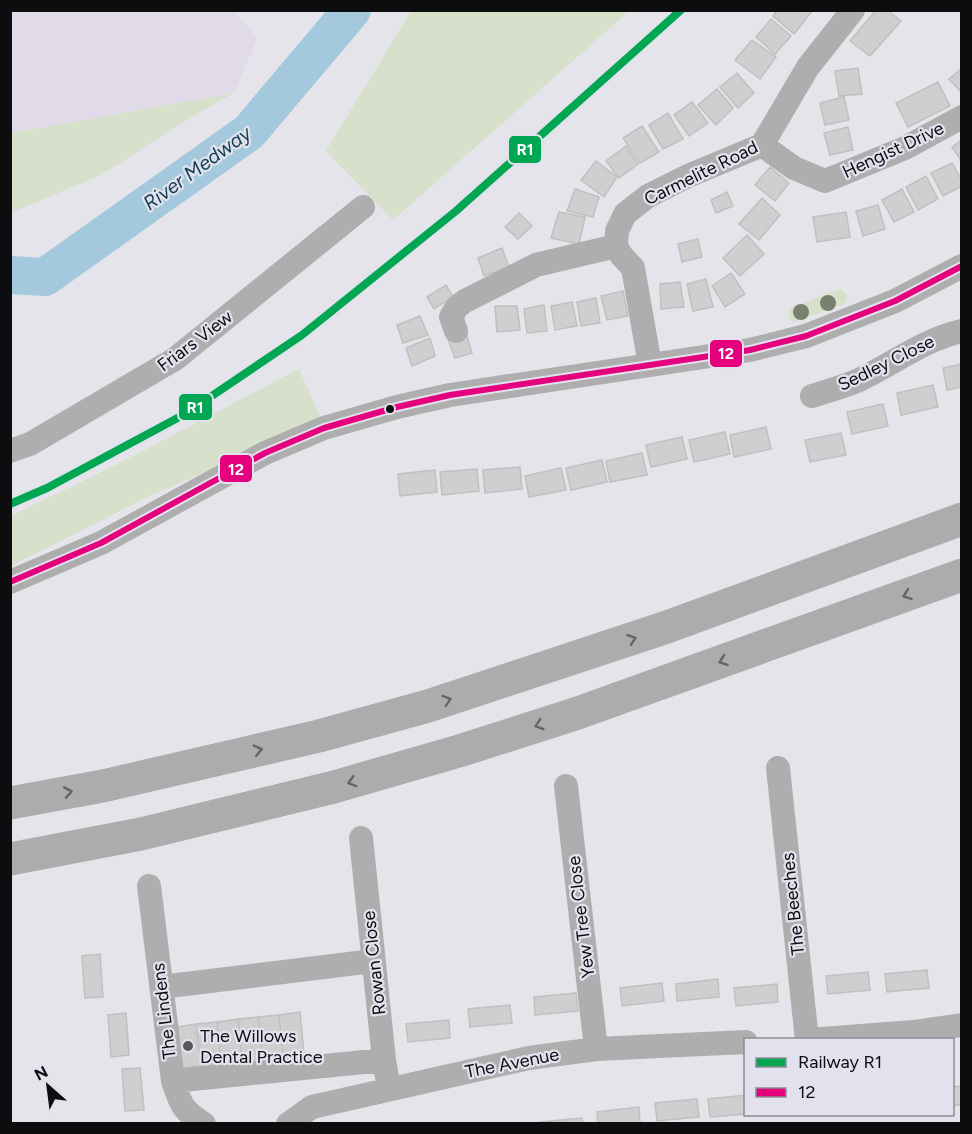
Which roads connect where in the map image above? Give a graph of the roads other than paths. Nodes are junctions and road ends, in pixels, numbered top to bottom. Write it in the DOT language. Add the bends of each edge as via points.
graph roads {
  1 [pos="853,10"];
  2 [pos="962,117"];
  3 [pos="762,145"];
  4 [pos="363,207"];
  5 [pos="616,246"];
  6 [pos="962,266"];
  7 [pos="456,331"];
  8 [pos="962,331"];
  9 [pos="650,365"];
  10 [pos="812,396"];
  11 [pos="10,451"];
  12 [pos="962,519"];
  13 [pos="962,575"];
  14 [pos="10,582"];
  15 [pos="778,768"];
  16 [pos="566,786"];
  17 [pos="10,803"];
  18 [pos="361,838"];
  19 [pos="10,859"];
  20 [pos="149,886"];
  21 [pos="373,961"];
  22 [pos="162,987"];
  23 [pos="962,1026"];
  24 [pos="807,1038"];
  25 [pos="834,1038"];
  26 [pos="744,1042"];
  27 [pos="596,1049"];
  28 [pos="384,1060"];
  29 [pos="173,1081"];
  30 [pos="389,1089"];
  31 [pos="204,1124"];
  32 [pos="288,1124"];
  1 -- 3 [label="street, Carmelite Road" via="808,67"];
  2 -- 3 [label="street, Hengist Drive" via="904,148 825,181 794,168"];
  3 -- 5 [label="street, Carmelite Road" via="648,196 624,214"];
  4 -- 11 [label="street, Friars View" via="175,359 30,444"];
  5 -- 7 [label="street" via="536,265 465,301 451,317"];
  5 -- 9 [label="street" via="633,268"];
  6 -- 9 [label="street" via="896,302 806,336 750,350"];
  8 -- 10 [label="street, Sedley Close" via="944,335 862,379"];
  9 -- 14 [label="street" via="450,395 324,428 265,453 101,543"];
  17 -- 12 [label="highway, one-way" via="160,773 428,706 687,619"];
  13 -- 19 [label="highway, one-way" via="575,714 459,751 153,832"];
  15 -- 24 [label="street, The Beeches"];
  16 -- 27 [label="street, Yew Tree Close"];
  18 -- 21 [label="street, Rowan Close"];
  20 -- 22 [label="street, The Lindens"];
  21 -- 22 [label="street"];
  21 -- 28 [label="street, Rowan Close"];
  22 -- 29 [label="street, The Lindens"];
  23 -- 25 [label="street"];
  26 -- 27 [label="street, The Avenue"];
  27 -- 30 [label="street, The Avenue" via="529,1058"];
  28 -- 29 [label="street"];
  28 -- 30 [label="street, Rowan Close"];
  29 -- 31 [label="street, The Lindens" via="187,1113"];
  30 -- 32 [label="street, The Avenue" via="312,1107"];
}
